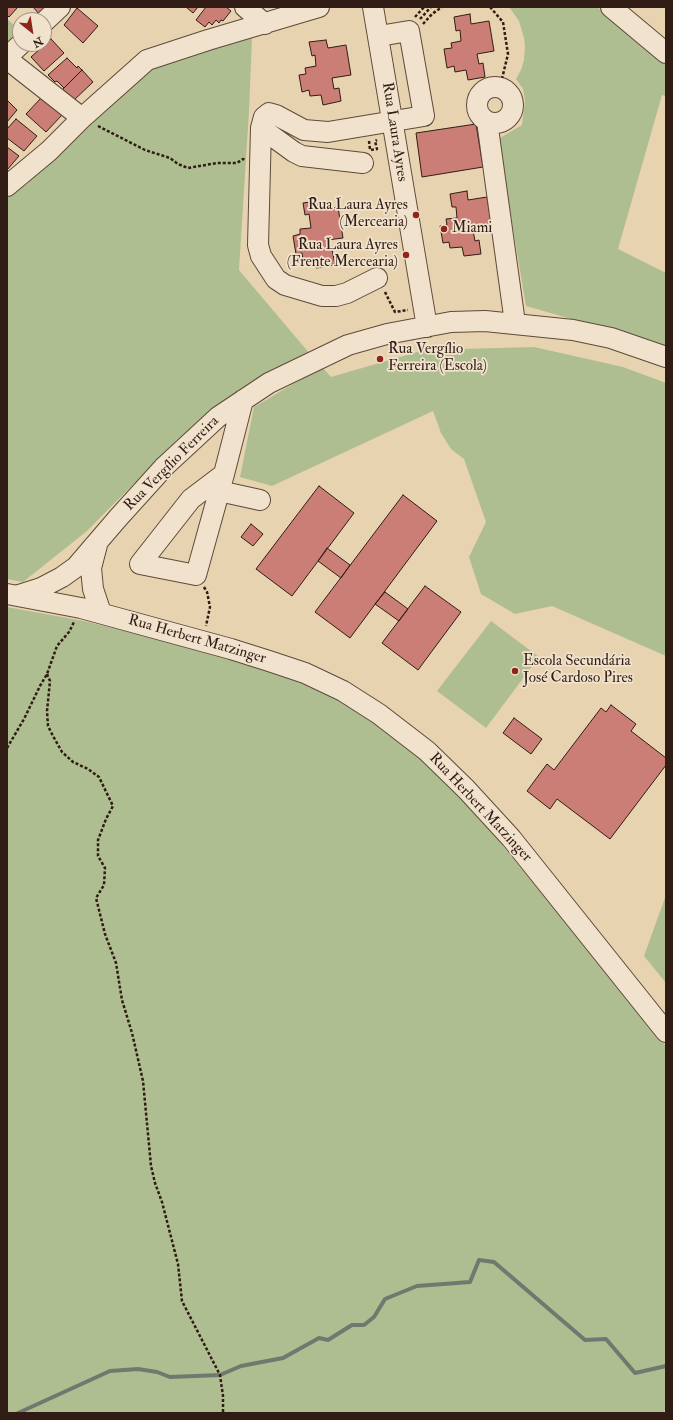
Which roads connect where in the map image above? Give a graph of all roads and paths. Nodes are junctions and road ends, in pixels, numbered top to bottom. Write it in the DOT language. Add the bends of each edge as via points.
graph roads {
  1 [pos="60,7"];
  2 [pos="245,7"];
  3 [pos="319,7"];
  4 [pos="373,7"];
  5 [pos="431,7"];
  6 [pos="442,7"];
  7 [pos="490,7"];
  8 [pos="611,7"];
  9 [pos="52,14"];
  10 [pos="426,22"];
  11 [pos="265,24"];
  12 [pos="420,26"];
  13 [pos="379,36"];
  14 [pos="666,53"];
  15 [pos="7,58"];
  16 [pos="500,87"];
  17 [pos="82,118"];
  18 [pos="393,122"];
  19 [pos="261,128"];
  20 [pos="364,139"];
  21 [pos="367,157"];
  22 [pos="260,168"];
  23 [pos="7,186"];
  24 [pos="377,278"];
  25 [pos="424,307"];
  26 [pos="515,323"];
  27 [pos="427,327"];
  28 [pos="666,357"];
  29 [pos="243,400"];
  30 [pos="222,482"];
  31 [pos="260,500"];
  32 [pos="98,542"];
  33 [pos="76,567"];
  34 [pos="196,575"];
  35 [pos="12,595"];
  36 [pos="76,607"];
  37 [pos="101,613"];
  38 [pos="202,641"];
  39 [pos="47,674"];
  40 [pos="7,748"];
  41 [pos="666,1032"];
  42 [pos="223,1413"];
  1 -- 9 [label="street"];
  2 -- 11 [label="street"];
  3 -- 11 [label="street"];
  4 -- 13 [label="street, Rua Laura Ayres"];
  5 -- 12 [label="path" via="420,20"];
  6 -- 10 [label="path"];
  7 -- 16 [label="path" via="503,22 508,54"];
  8 -- 14 [label="street"];
  11 -- 17 [label="street" via="147,60"];
  13 -- 18 [label="street, Rua Laura Ayres"];
  13 -- 18 [label="street" via="409,30 424,116"];
  15 -- 17 [label="street"];
  16 -- 26 [label="street" via="487,88 478,98 477,105 478,111 487,121"];
  17 -- 22 [label="path" via="145,150 170,158 188,168 243,159"];
  17 -- 23 [label="street" via="49,151"];
  18 -- 19 [label="street" via="316,132 304,130 269,113 264,117"];
  18 -- 25 [label="street, Rua Laura Ayres"];
  19 -- 21 [label="street" via="302,156"];
  19 -- 22 [label="street"];
  20 -- 21 [label="path" via="368,138"];
  22 -- 24 [label="street" via="258,245 268,269 276,278 285,285 329,296 347,294"];
  24 -- 25 [label="path" via="395,312"];
  25 -- 27 [label="street, Rua Laura Ayres"];
  26 -- 27 [label="street, Rua Vergílio Ferreira" via="451,322"];
  26 -- 28 [label="street, Rua Vergílio Ferreira" via="573,330 611,338"];
  27 -- 29 [label="street, Rua Vergílio Ferreira" via="387,334 348,345 269,383"];
  29 -- 30 [label="street"];
  29 -- 32 [label="street, Rua Vergílio Ferreira" via="218,417 165,466"];
  30 -- 31 [label="street"];
  30 -- 34 [label="street"];
  30 -- 34 [label="street" via="191,499 140,564"];
  32 -- 33 [label="street, Rua Vergílio Ferreira"];
  32 -- 37 [label="street, Rua Vergílio Ferreira" via="91,568 93,589"];
  33 -- 35 [label="street, Rua Vergílio Ferreira" via="41,588"];
  33 -- 36 [label="street, Rua Vergílio Ferreira" via="70,587"];
  34 -- 38 [label="path" via="207,592 210,607"];
  35 -- 36 [label="street, Rua Herbert Matzinger"];
  36 -- 37 [label="street, Rua Herbert Matzinger"];
  36 -- 39 [label="path" via="69,632 57,646"];
  37 -- 38 [label="street, Rua Herbert Matzinger"];
  38 -- 41 [label="street, Rua Herbert Matzinger" via="305,673 343,691 379,714 427,751 511,838"];
  39 -- 40 [label="path"];
  39 -- 42 [label="path" via="50,681 48,726 53,736 62,752 73,762 99,777 113,806 98,840 98,856 105,868 104,885 96,898 116,963 122,1000 143,1081 151,1166 178,1264 182,1301 220,1375"];
}
